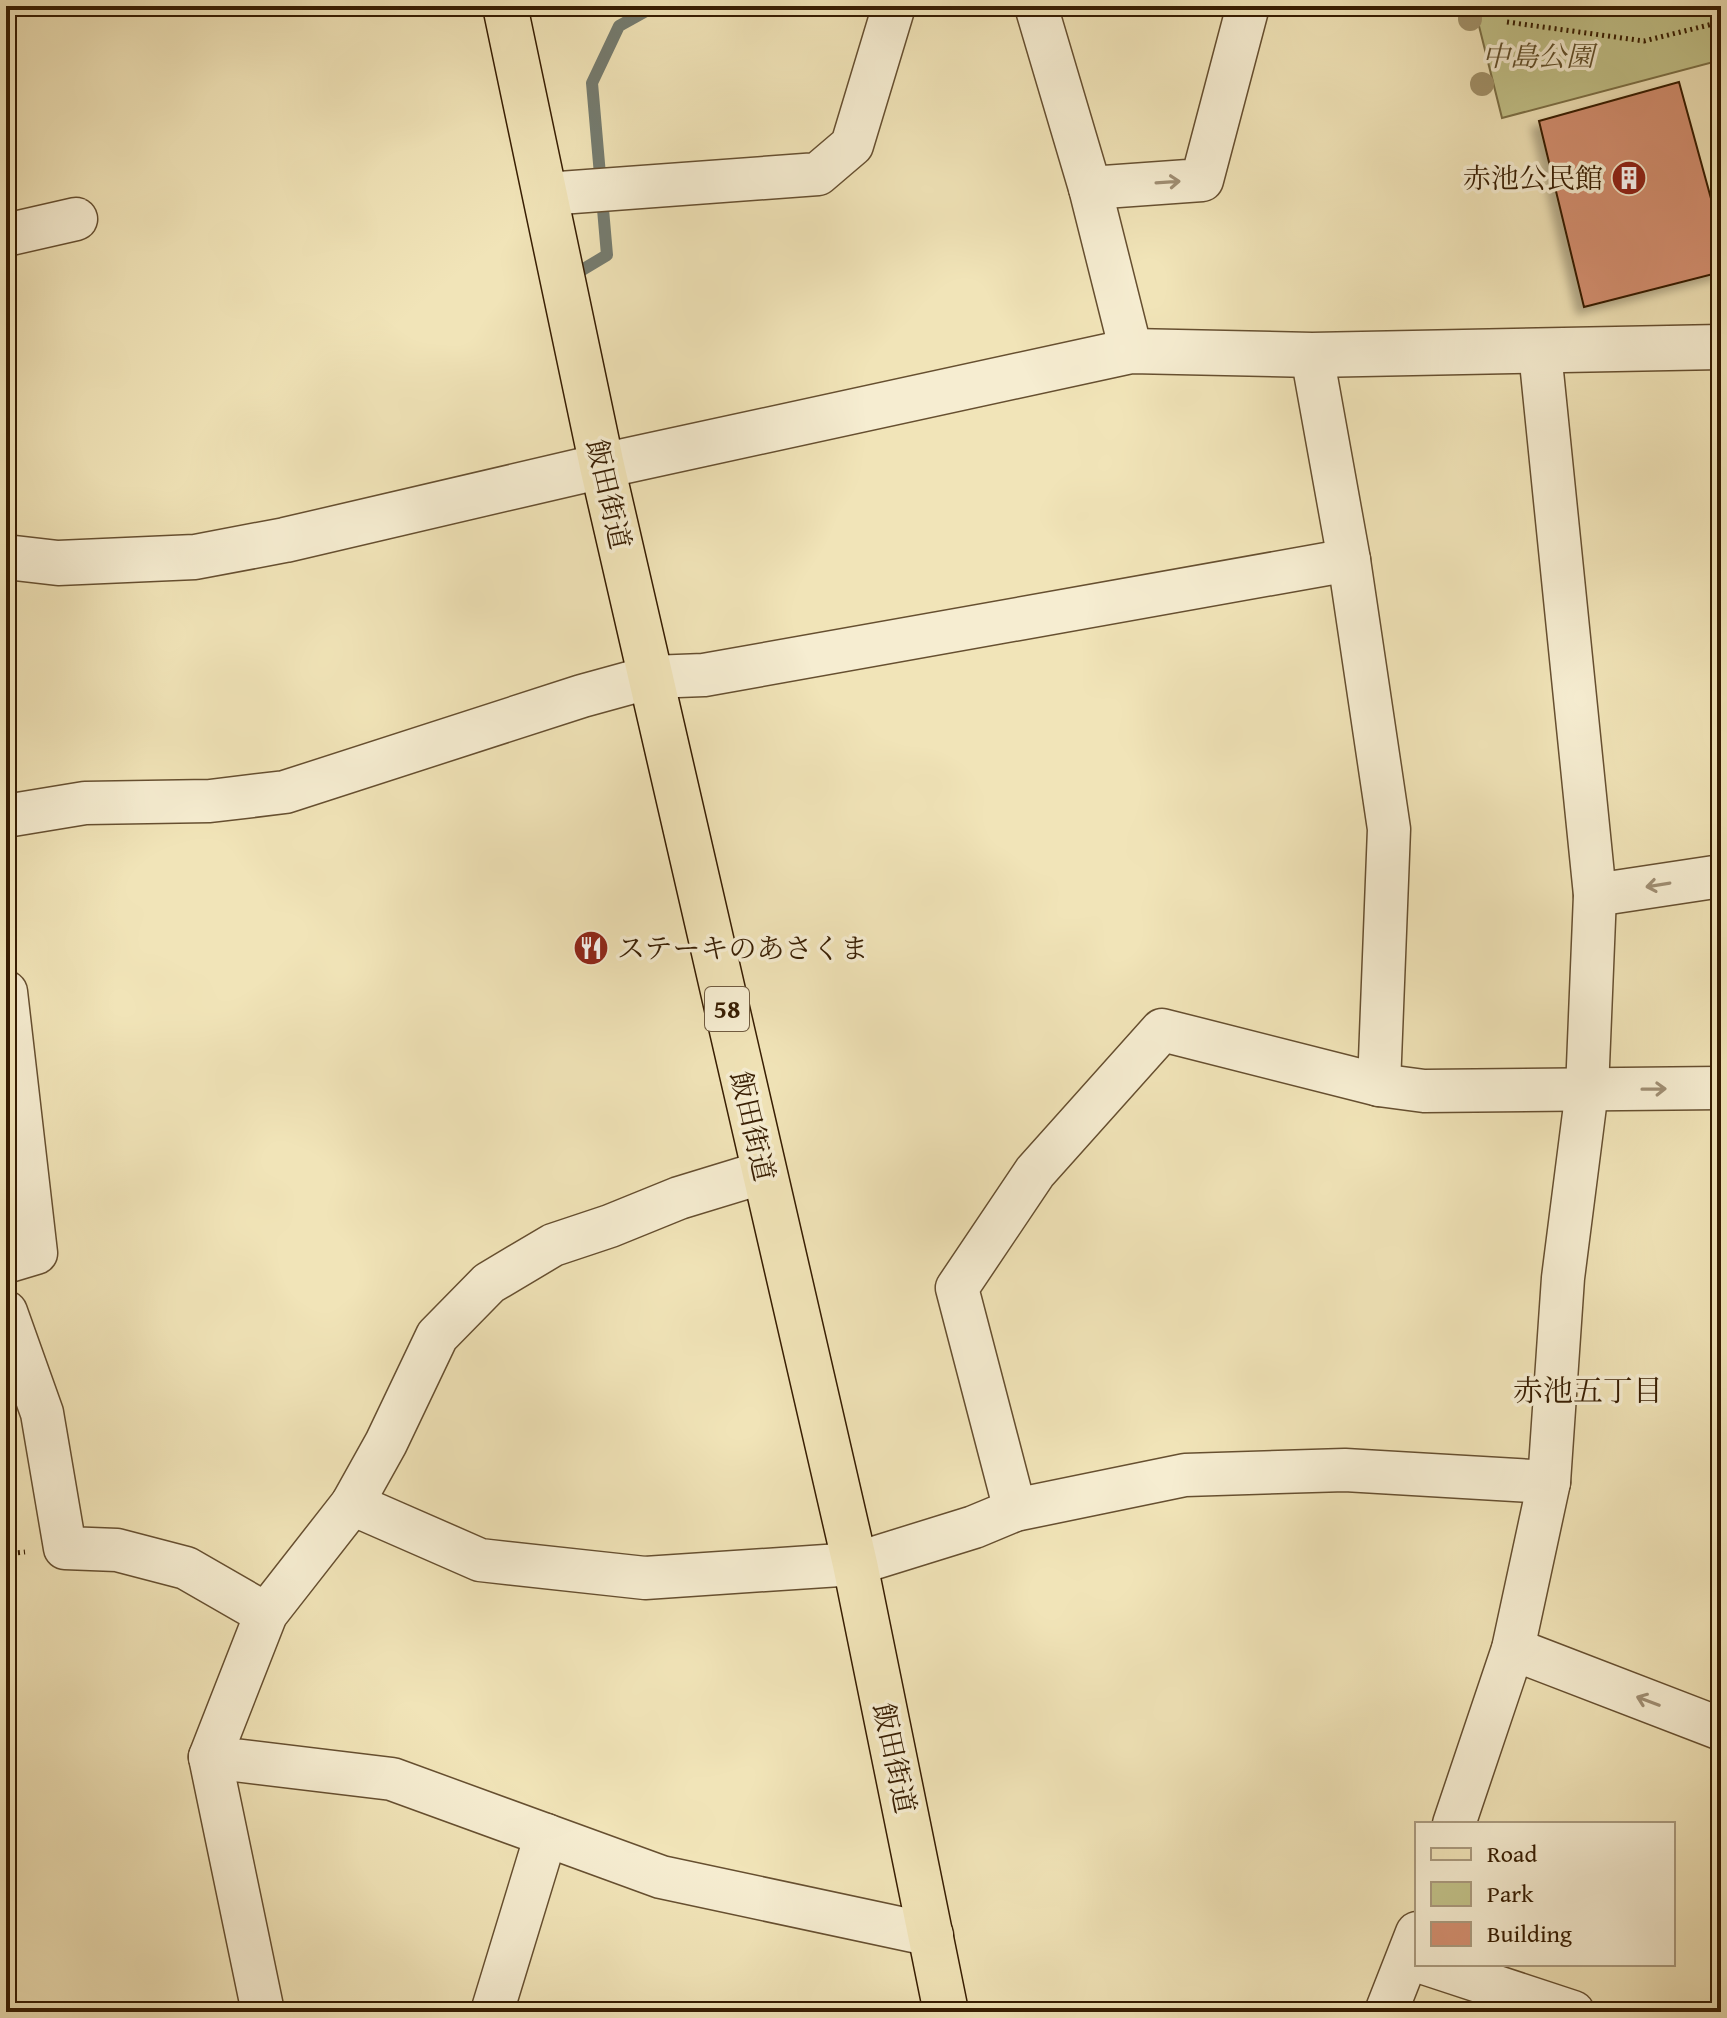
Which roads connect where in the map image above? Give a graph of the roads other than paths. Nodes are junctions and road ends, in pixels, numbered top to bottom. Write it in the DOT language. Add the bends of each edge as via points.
graph roads {
  1 [pos="505,6"];
  2 [pos="894,6"];
  3 [pos="1036,6"];
  4 [pos="1248,6"];
  5 [pos="1090,188"];
  6 [pos="546,194"];
  7 [pos="76,219"];
  8 [pos="6,235"];
  9 [pos="1721,347"];
  10 [pos="1131,351"];
  11 [pos="1540,352"];
  12 [pos="1312,355"];
  13 [pos="602,466"];
  14 [pos="6,557"];
  15 [pos="1349,560"];
  16 [pos="651,677"];
  17 [pos="6,816"];
  18 [pos="1721,876"];
  19 [pos="1595,895"];
  20 [pos="6,992"];
  21 [pos="1379,1085"];
  22 [pos="1721,1088"];
  23 [pos="1587,1090"];
  24 [pos="764,1172"];
  25 [pos="6,1262"];
  26 [pos="6,1312"];
  27 [pos="1549,1482"];
  28 [pos="352,1504"];
  29 [pos="1015,1510"];
  30 [pos="855,1564"];
  31 [pos="266,1614"];
  32 [pos="1513,1649"];
  33 [pos="1721,1729"];
  34 [pos="210,1757"];
  35 [pos="1455,1822"];
  36 [pos="546,1835"];
  37 [pos="932,1935"];
  38 [pos="1415,1958"];
  39 [pos="1449,1966"];
  40 [pos="263,2012"];
  41 [pos="492,2012"];
  42 [pos="946,2012"];
  43 [pos="1386,2012"];
  44 [pos="1573,2012"];
  1 -- 6 [label="main road, 飯田街道 / 58"];
  2 -- 6 [label="street" via="852,145 818,174"];
  3 -- 5 [label="street"];
  5 -- 4 [label="street, one-way" via="1202,180"];
  5 -- 10 [label="street"];
  6 -- 13 [label="main road, 飯田街道 / 58"];
  7 -- 8 [label="street"];
  9 -- 11 [label="street"];
  10 -- 12 [label="street"];
  10 -- 13 [label="street"];
  11 -- 12 [label="street"];
  11 -- 19 [label="street"];
  12 -- 15 [label="street"];
  13 -- 14 [label="street" via="195,557 58,563"];
  13 -- 16 [label="main road, 飯田街道 / 58"];
  15 -- 16 [label="street" via="704,675"];
  15 -- 21 [label="street" via="1389,829"];
  16 -- 17 [label="street" via="285,792 210,801 85,803"];
  16 -- 24 [label="main road, 飯田街道 / 58"];
  18 -- 19 [label="street, one-way"];
  19 -- 23 [label="street"];
  20 -- 25 [label="street" via="36,1253"];
  21 -- 23 [label="street" via="1424,1091"];
  21 -- 29 [label="street" via="1162,1030 1035,1172 957,1288"];
  23 -- 22 [label="street, one-way"];
  23 -- 27 [label="street" via="1563,1278"];
  24 -- 28 [label="street" via="553,1245 489,1283 437,1336"];
  24 -- 30 [label="main road, 飯田街道 / 58"];
  26 -- 31 [label="street" via="42,1413 65,1548 117,1550 186,1568"];
  27 -- 29 [label="street" via="1345,1470 1185,1475"];
  27 -- 32 [label="street"];
  28 -- 30 [label="street" via="480,1560 645,1578"];
  28 -- 31 [label="street"];
  29 -- 30 [label="street"];
  30 -- 37 [label="main road, 飯田街道 / 58"];
  31 -- 34 [label="street"];
  33 -- 32 [label="street, one-way"];
  32 -- 35 [label="street"];
  34 -- 36 [label="street" via="392,1779"];
  34 -- 40 [label="street"];
  36 -- 37 [label="street" via="661,1877"];
  36 -- 41 [label="street"];
  37 -- 42 [label="main road, 飯田街道 / 58"];
  38 -- 43 [label="street"];
  39 -- 44 [label="street"];
}
